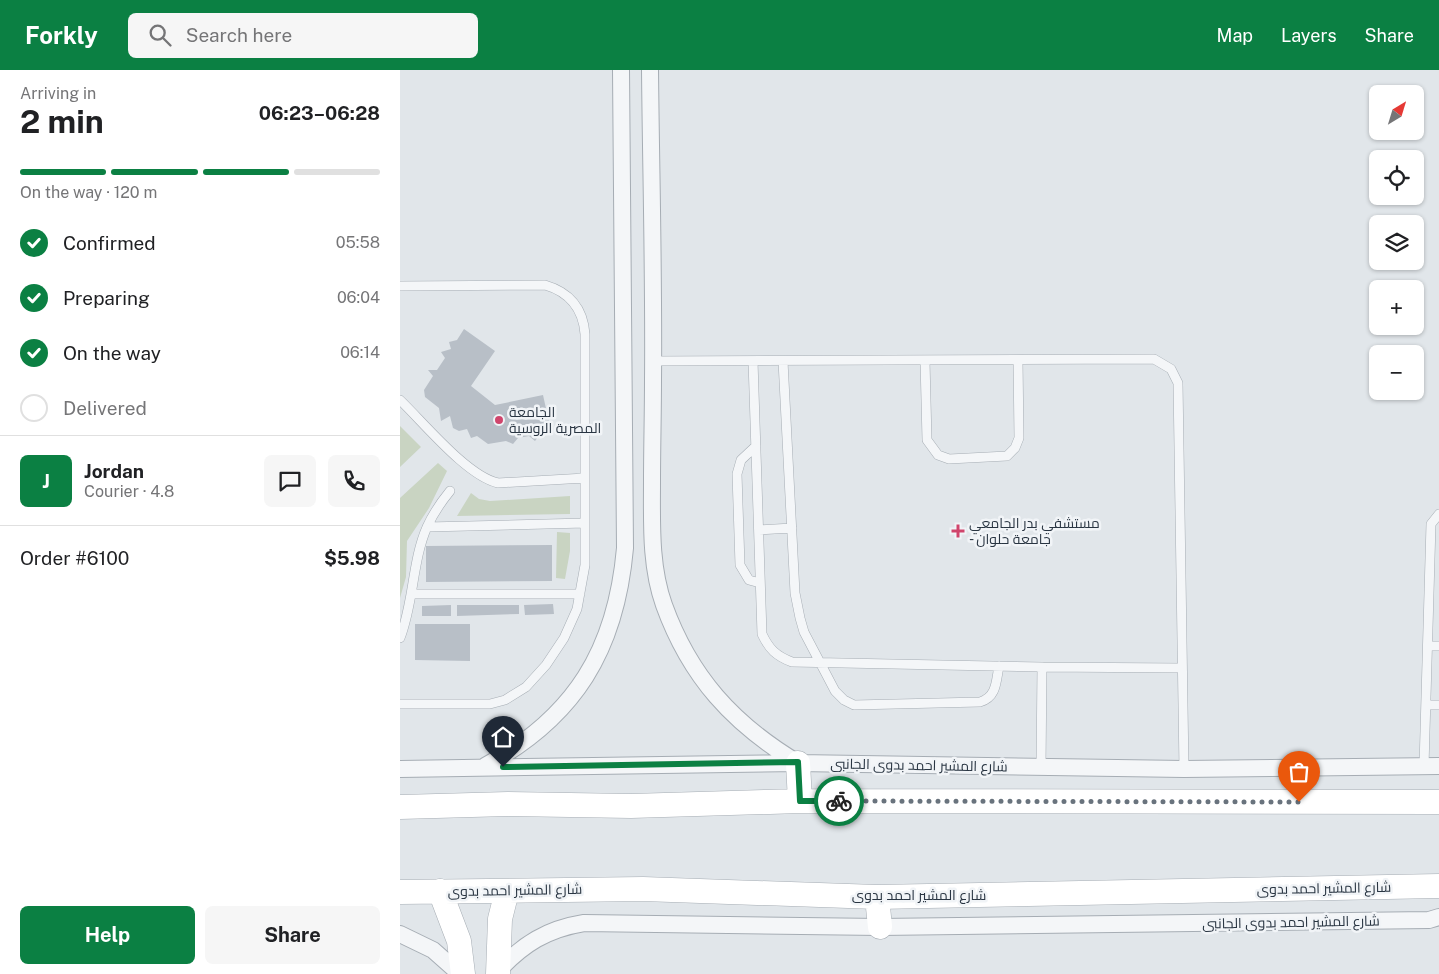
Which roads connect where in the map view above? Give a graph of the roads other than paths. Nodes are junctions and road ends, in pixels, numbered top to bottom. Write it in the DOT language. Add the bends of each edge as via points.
graph roads {
  1 [pos="622,70"];
  2 [pos="650,70"];
  3 [pos="400,286"];
  4 [pos="1018,360"];
  5 [pos="653,361"];
  6 [pos="753,361"];
  7 [pos="783,361"];
  8 [pos="625,362"];
  9 [pos="925,362"];
  10 [pos="400,400"];
  11 [pos="756,446"];
  12 [pos="585,478"];
  13 [pos="450,491"];
  14 [pos="1439,514"];
  15 [pos="585,523"];
  16 [pos="427,527"];
  17 [pos="792,528"];
  18 [pos="759,530"];
  19 [pos="760,583"];
  20 [pos="412,594"];
  21 [pos="580,594"];
  22 [pos="400,638"];
  23 [pos="1428,646"];
  24 [pos="1439,646"];
  25 [pos="820,664"];
  26 [pos="999,666"];
  27 [pos="1042,667"];
  28 [pos="1181,668"];
  29 [pos="400,704"];
  30 [pos="1427,705"];
  31 [pos="1439,705"];
  32 [pos="798,762"];
  33 [pos="1041,766"];
  34 [pos="1432,766"];
  35 [pos="483,767"];
  36 [pos="400,768"];
  37 [pos="1184,768"];
  38 [pos="800,801"];
  39 [pos="1439,802"];
  40 [pos="400,807"];
  41 [pos="1439,886"];
  42 [pos="440,891"];
  43 [pos="507,891"];
  44 [pos="400,892"];
  45 [pos="877,897"];
  46 [pos="1439,917"];
  47 [pos="880,927"];
  48 [pos="400,934"];
  49 [pos="498,972"];
  50 [pos="462,974"];
  1 -- 8 [label="street"];
  2 -- 5 [label="street"];
  3 -- 12 [label="lane" via="545,285 566,294 574,302 584,323"];
  4 -- 9 [label="lane"];
  4 -- 9 [label="lane" via="1019,438 1015,448 1007,456 949,459 938,455 927,440"];
  4 -- 28 [label="lane" via="1154,359 1170,369 1178,384"];
  5 -- 6 [label="lane"];
  5 -- 8 [label="street"];
  5 -- 32 [label="street" via="652,534 655,569 664,604 677,637 715,697 768,744"];
  6 -- 7 [label="lane"];
  6 -- 11 [label="lane"];
  7 -- 9 [label="lane"];
  7 -- 17 [label="lane"];
  8 -- 35 [label="street" via="625,548 619,594 606,638 581,684 557,714 510,752"];
  10 -- 12 [label="lane" via="470,469 487,481"];
  11 -- 18 [label="lane"];
  11 -- 19 [label="lane" via="741,460 737,483 740,565 749,580"];
  12 -- 15 [label="lane"];
  13 -- 16 [label="lane"];
  14 -- 23 [label="lane" via="1431,524"];
  15 -- 16 [label="lane"];
  15 -- 21 [label="lane" via="585,565"];
  16 -- 20 [label="lane"];
  17 -- 18 [label="lane"];
  17 -- 25 [label="lane" via="795,593 800,618"];
  18 -- 19 [label="lane"];
  19 -- 25 [label="lane" via="762,634 768,647 778,657 792,662"];
  20 -- 21 [label="lane"];
  20 -- 22 [label="lane"];
  21 -- 29 [label="lane" via="571,624 556,652 513,697 490,704"];
  23 -- 24 [label="lane"];
  23 -- 30 [label="lane"];
  25 -- 26 [label="lane"];
  25 -- 26 [label="lane" via="839,696 854,705 980,702 993,693"];
  26 -- 27 [label="lane"];
  27 -- 28 [label="lane"];
  27 -- 33 [label="lane"];
  28 -- 37 [label="lane"];
  30 -- 31 [label="lane"];
  30 -- 34 [label="lane"];
  32 -- 33 [label="street, شارع المشير احمد بدوى الجانبى"];
  32 -- 35 [label="street, شارع المشير احمد بدوى الجانبى"];
  32 -- 38 [label="street"];
  33 -- 37 [label="street, شارع المشير احمد بدوى الجانبى"];
  34 -- 37 [label="street, شارع المشير احمد بدوى الجانبى"];
  35 -- 36 [label="street, شارع المشير احمد بدوى الجانبى"];
  38 -- 39 [label="street"];
  38 -- 40 [label="street"];
  41 -- 45 [label="street, شارع المشير احمد بدوى"];
  42 -- 43 [label="street, شارع المشير احمد بدوى"];
  42 -- 44 [label="street, شارع المشير احمد بدوى"];
  42 -- 50 [label="street" via="459,941"];
  43 -- 45 [label="street, شارع المشير احمد بدوى" via="643,889"];
  43 -- 49 [label="street" via="500,919"];
  45 -- 47 [label="street"];
  46 -- 47 [label="street, شارع المشير احمد بدوى الجانبى" via="1430,920"];
  47 -- 49 [label="street, شارع المشير احمد بدوى الجانبى" via="584,923 546,933 528,942"];
  48 -- 50 [label="street" via="433,950"];
}
